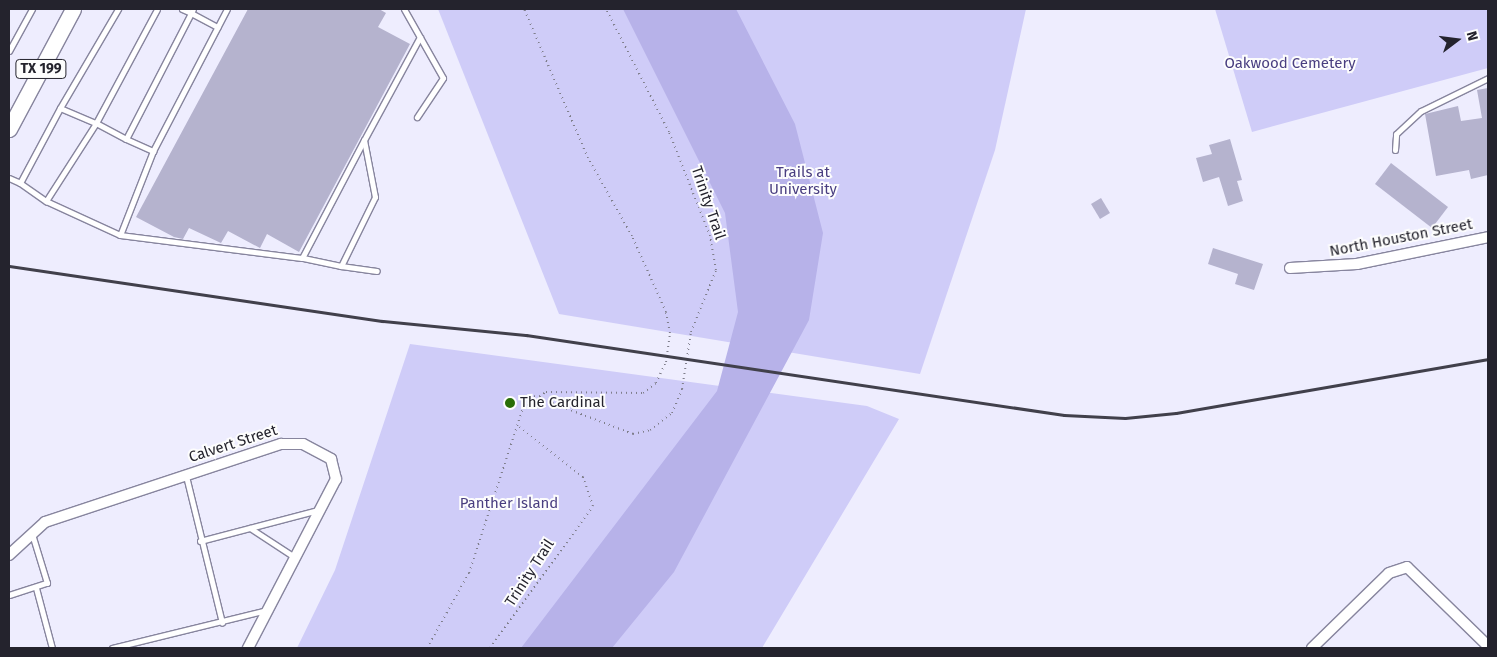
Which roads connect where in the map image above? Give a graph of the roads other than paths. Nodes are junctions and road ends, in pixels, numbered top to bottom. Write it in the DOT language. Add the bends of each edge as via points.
graph roads {
  1 [pos="32,9"];
  2 [pos="73,9"];
  3 [pos="118,9"];
  4 [pos="157,9"];
  5 [pos="182,9"];
  6 [pos="226,9"];
  7 [pos="404,9"];
  8 [pos="192,11"];
  9 [pos="217,27"];
  10 [pos="420,37"];
  11 [pos="9,52"];
  12 [pos="1488,78"];
  13 [pos="60,108"];
  14 [pos="417,117"];
  15 [pos="96,123"];
  16 [pos="9,129"];
  17 [pos="126,139"];
  18 [pos="364,140"];
  19 [pos="1395,150"];
  20 [pos="153,151"];
  21 [pos="9,178"];
  22 [pos="20,183"];
  23 [pos="46,201"];
  24 [pos="120,235"];
  25 [pos="1488,237"];
  26 [pos="302,258"];
  27 [pos="341,266"];
  28 [pos="1290,268"];
  29 [pos="377,271"];
  30 [pos="186,475"];
  31 [pos="321,509"];
  32 [pos="250,528"];
  33 [pos="30,532"];
  34 [pos="200,542"];
  35 [pos="9,555"];
  36 [pos="298,559"];
  37 [pos="36,588"];
  38 [pos="9,595"];
  39 [pos="271,608"];
  40 [pos="222,623"];
  41 [pos="1488,646"];
  42 [pos="52,648"];
  43 [pos="112,648"];
  44 [pos="248,648"];
  45 [pos="1312,648"];
  1 -- 11 [label="lane"];
  2 -- 16 [label="main road, TX 199"];
  3 -- 13 [label="lane"];
  4 -- 15 [label="lane"];
  5 -- 8 [label="lane"];
  6 -- 9 [label="lane"];
  7 -- 10 [label="lane"];
  8 -- 9 [label="lane"];
  8 -- 17 [label="lane"];
  9 -- 20 [label="lane"];
  10 -- 14 [label="lane" via="443,78"];
  10 -- 18 [label="lane"];
  12 -- 19 [label="lane" via="1421,111 1396,134"];
  13 -- 15 [label="lane"];
  13 -- 22 [label="lane"];
  15 -- 17 [label="lane"];
  15 -- 23 [label="lane"];
  17 -- 20 [label="lane"];
  18 -- 26 [label="lane"];
  18 -- 27 [label="lane" via="375,197"];
  20 -- 24 [label="lane"];
  21 -- 22 [label="lane"];
  22 -- 23 [label="lane"];
  23 -- 24 [label="lane"];
  24 -- 26 [label="lane"];
  25 -- 28 [label="street, North Houston Street" via="1356,264"];
  26 -- 27 [label="lane"];
  27 -- 29 [label="lane"];
  30 -- 31 [label="street, Calvert Street" via="296,442 325,454 335,465 336,479"];
  30 -- 33 [label="street, Calvert Street" via="46,522"];
  30 -- 34 [label="lane"];
  31 -- 32 [label="lane"];
  31 -- 36 [label="street, Calvert Street"];
  32 -- 34 [label="lane"];
  32 -- 36 [label="lane"];
  33 -- 35 [label="street, Calvert Street"];
  33 -- 37 [label="lane" via="47,580 44,586"];
  34 -- 40 [label="lane"];
  36 -- 39 [label="street, Calvert Street"];
  37 -- 38 [label="lane"];
  37 -- 42 [label="lane"];
  39 -- 40 [label="lane"];
  39 -- 44 [label="street, Calvert Street"];
  40 -- 43 [label="lane"];
  41 -- 45 [label="street" via="1412,570 1399,568"];
}
